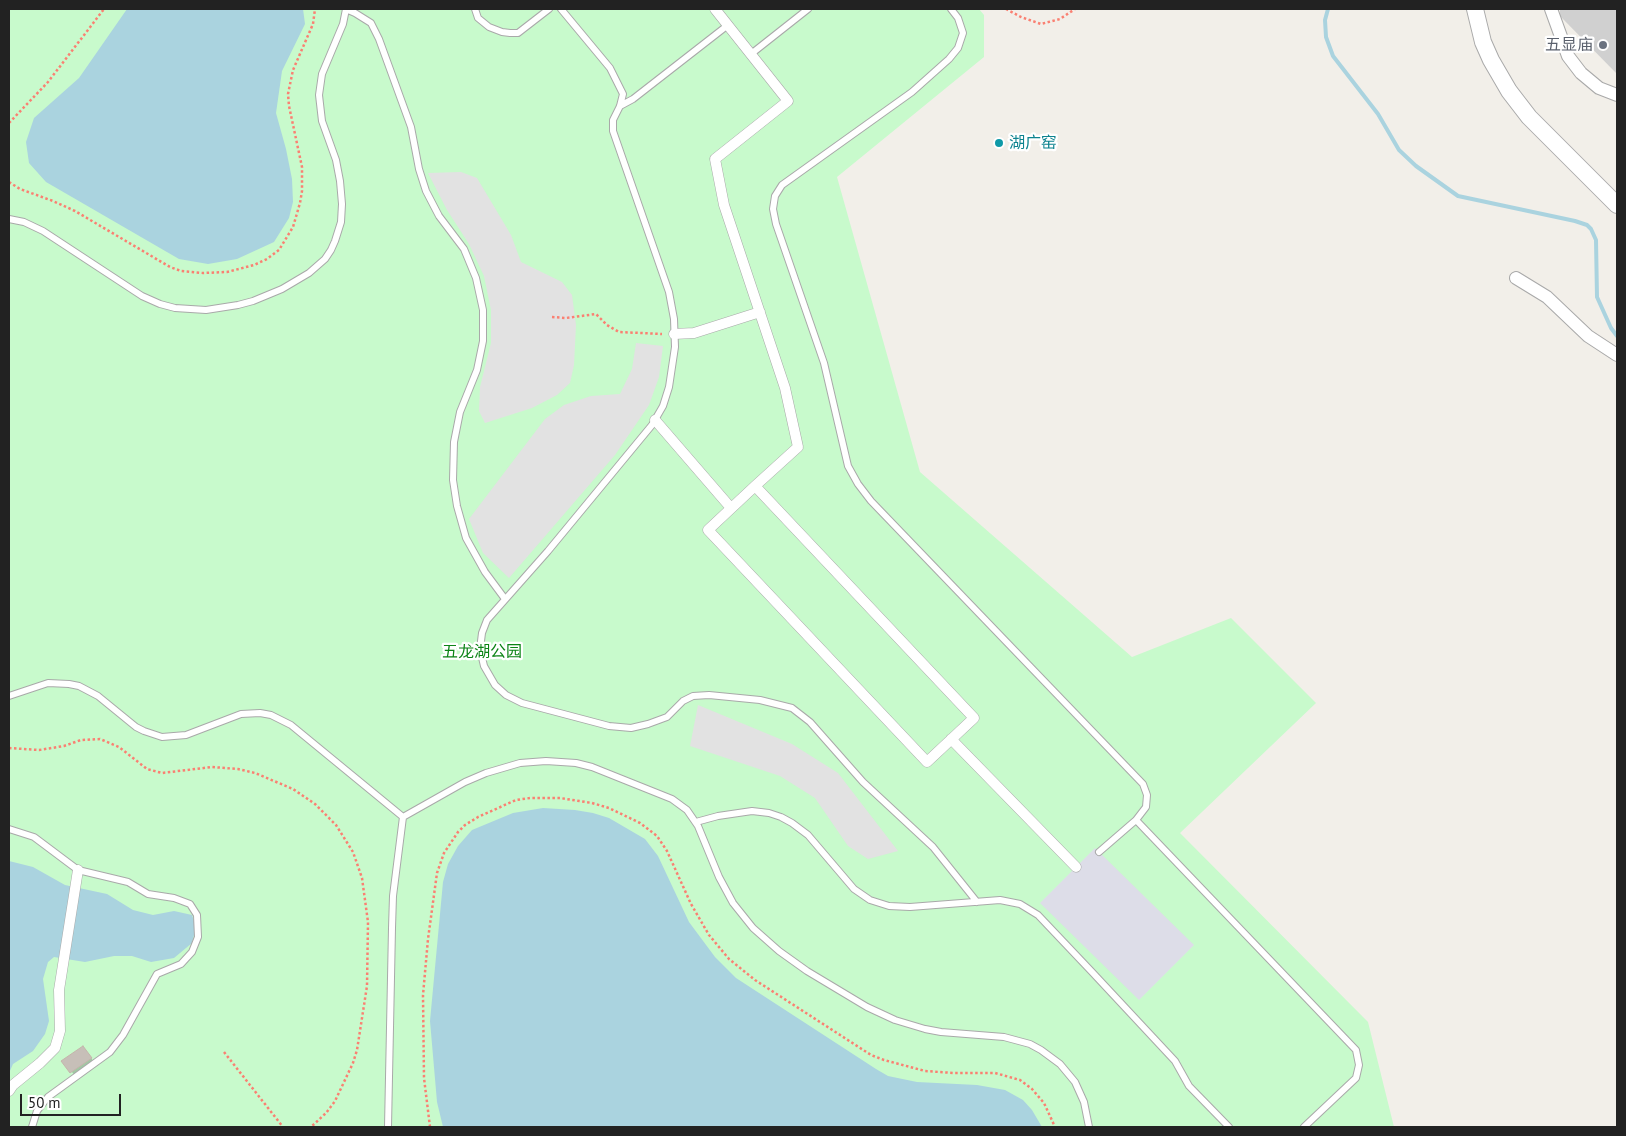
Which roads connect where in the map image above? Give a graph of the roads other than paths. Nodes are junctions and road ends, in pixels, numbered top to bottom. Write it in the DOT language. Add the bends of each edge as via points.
graph roads {
  1 [pos="346,9"];
  2 [pos="475,9"];
  3 [pos="549,9"];
  4 [pos="561,9"];
  5 [pos="716,9"];
  6 [pos="808,9"];
  7 [pos="951,9"];
  8 [pos="1475,9"];
  9 [pos="1551,9"];
  10 [pos="728,25"];
  11 [pos="751,54"];
  12 [pos="1617,95"];
  13 [pos="620,106"];
  14 [pos="1617,205"];
  15 [pos="9,219"];
  16 [pos="1516,278"];
  17 [pos="760,312"];
  18 [pos="674,334"];
  19 [pos="1617,355"];
  20 [pos="655,420"];
  21 [pos="755,486"];
  22 [pos="731,508"];
  23 [pos="505,599"];
  24 [pos="9,696"];
  25 [pos="951,739"];
  26 [pos="403,817"];
  27 [pos="1136,820"];
  28 [pos="696,822"];
  29 [pos="9,829"];
  30 [pos="1099,852"];
  31 [pos="1076,867"];
  32 [pos="78,870"];
  33 [pos="976,902"];
  34 [pos="9,1091"];
  35 [pos="32,1127"];
  36 [pos="388,1127"];
  37 [pos="1089,1127"];
  38 [pos="1229,1127"];
  39 [pos="1304,1127"];
  1 -- 15 [label="lane" via="322,74 319,96 322,122 340,180 341,222 330,250 309,273 282,289 238,305 206,310 175,308 142,296 43,231"];
  1 -- 23 [label="lane" via="371,23 379,39 411,127 426,191 439,216 464,249 476,278 483,310 483,341 477,370 460,412 454,442 453,480 466,538"];
  2 -- 3 [label="lane" via="478,18 489,27 510,34 518,33"];
  4 -- 13 [label="lane" via="610,68 623,94"];
  5 -- 10 [label="street"];
  6 -- 11 [label="lane"];
  7 -- 27 [label="lane" via="958,18 962,33 958,48 912,92 782,185 774,202 776,224 824,363 848,466 858,484 1143,784 1147,795 1146,807"];
  8 -- 14 [label="street" via="1490,60 1508,91 1529,117"];
  9 -- 12 [label="street" via="1568,56 1581,73 1599,88"];
  10 -- 11 [label="street"];
  10 -- 13 [label="lane"];
  11 -- 17 [label="street" via="788,101 715,159 724,205"];
  13 -- 18 [label="lane" via="613,120 613,131 669,292"];
  16 -- 19 [label="street" via="1546,297 1588,336"];
  17 -- 18 [label="street" via="694,333"];
  17 -- 21 [label="street" via="785,388 798,447"];
  18 -- 20 [label="lane" via="669,387"];
  20 -- 22 [label="street"];
  20 -- 23 [label="lane"];
  21 -- 22 [label="street"];
  21 -- 25 [label="street" via="974,718"];
  22 -- 25 [label="street" via="708,530 927,762"];
  23 -- 33 [label="lane" via="486,620 480,649 484,666 506,696 609,726 631,728 667,717 683,701 694,696 760,700 792,708 810,722 863,782 933,847"];
  24 -- 26 [label="lane" via="48,683 79,686 98,696 144,732 162,737 186,735 241,714 271,716 291,725"];
  25 -- 31 [label="street"];
  26 -- 28 [label="lane" via="472,779 520,763 561,761 592,767 672,799"];
  26 -- 36 [label="lane" via="392,928"];
  27 -- 30 [label="lane"];
  27 -- 39 [label="lane" via="1356,1050 1359,1065 1356,1078"];
  28 -- 33 [label="lane" via="752,811 781,817 808,835 854,889 878,904 899,908"];
  28 -- 37 [label="lane" via="733,903 778,951 867,1007 895,1020 941,1032 1004,1037 1041,1050 1060,1064 1075,1082 1084,1102"];
  29 -- 32 [label="lane" via="34,837"];
  32 -- 34 [label="street" via="59,990 60,1031 55,1048"];
  32 -- 35 [label="lane" via="128,882 148,894 190,904 197,915 198,937 192,952 181,964 156,974 110,1052 48,1097 37,1111"];
  33 -- 38 [label="lane" via="1012,902 1038,915 1175,1061 1189,1086"];
}
